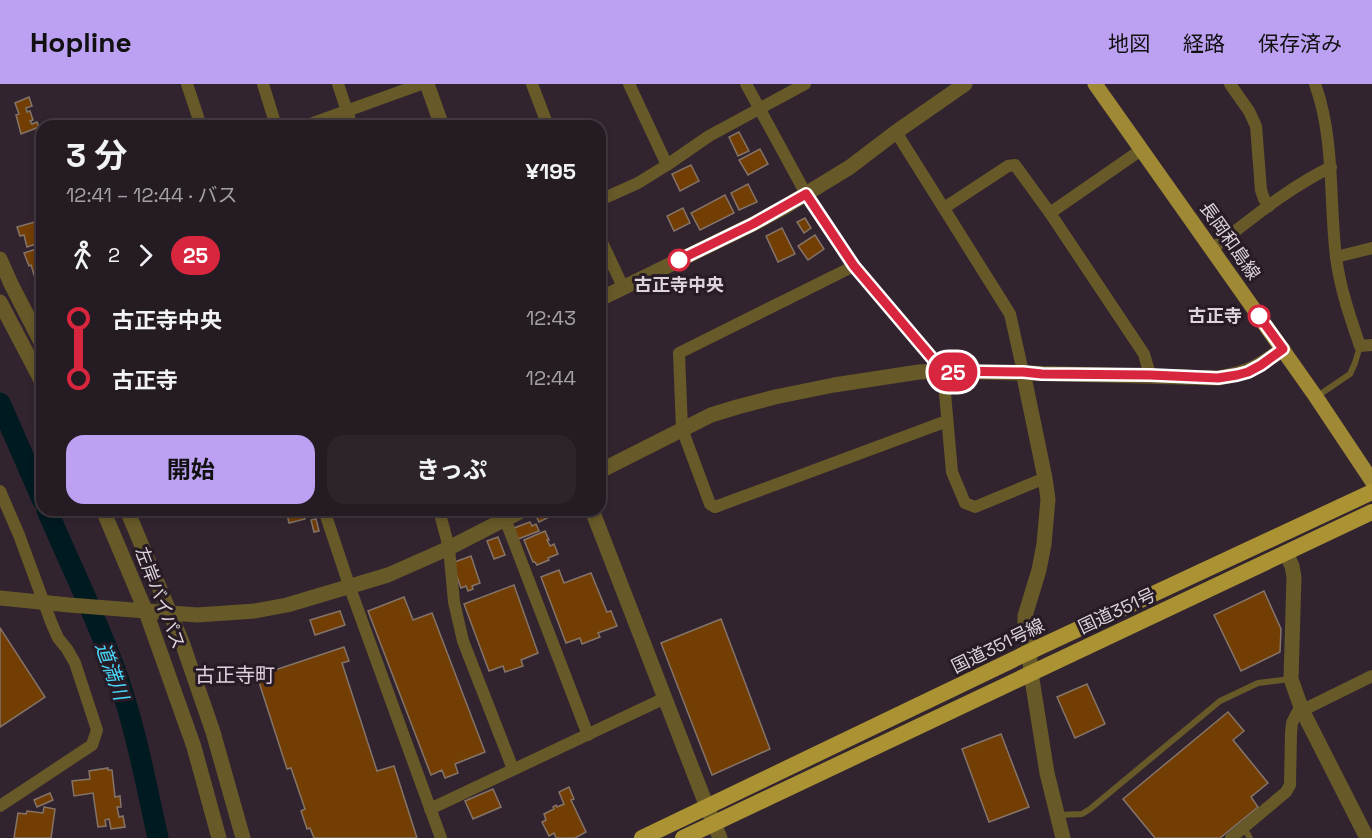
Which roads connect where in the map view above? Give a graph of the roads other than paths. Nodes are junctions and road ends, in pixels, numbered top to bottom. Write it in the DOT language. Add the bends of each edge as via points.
graph roads {
  1 [pos="187,84"];
  2 [pos="263,84"];
  3 [pos="338,84"];
  4 [pos="421,84"];
  5 [pos="427,84"];
  6 [pos="532,84"];
  7 [pos="629,84"];
  8 [pos="746,84"];
  9 [pos="805,84"];
  10 [pos="965,84"];
  11 [pos="1095,84"];
  12 [pos="1230,84"];
  13 [pos="1314,84"];
  14 [pos="760,108"];
  15 [pos="347,110"];
  16 [pos="199,120"];
  17 [pos="274,120"];
  18 [pos="321,120"];
  19 [pos="350,120"];
  20 [pos="440,120"];
  21 [pos="546,120"];
  22 [pos="896,132"];
  23 [pos="1141,150"];
  24 [pos="667,165"];
  25 [pos="1331,167"];
  26 [pos="806,194"];
  27 [pos="606,197"];
  28 [pos="1269,206"];
  29 [pos="944,208"];
  30 [pos="1050,213"];
  31 [pos="1372,248"];
  32 [pos="1212,249"];
  33 [pos="606,250"];
  34 [pos="1336,257"];
  35 [pos="0,259"];
  36 [pos="854,266"];
  37 [pos="624,287"];
  38 [pos="606,295"];
  39 [pos="0,302"];
  40 [pos="36,325"];
  41 [pos="36,329"];
  42 [pos="1366,346"];
  43 [pos="1283,349"];
  44 [pos="36,356"];
  45 [pos="36,371"];
  46 [pos="943,371"];
  47 [pos="1023,372"];
  48 [pos="1150,375"];
  49 [pos="1316,397"];
  50 [pos="947,421"];
  51 [pos="682,429"];
  52 [pos="606,468"];
  53 [pos="1045,478"];
  54 [pos="1372,481"];
  55 [pos="0,491"];
  56 [pos="1372,492"];
  57 [pos="1372,512"];
  58 [pos="106,516"];
  59 [pos="130,516"];
  60 [pos="326,516"];
  61 [pos="441,516"];
  62 [pos="511,516"];
  63 [pos="594,516"];
  64 [pos="505,519"];
  65 [pos="449,548"];
  66 [pos="1286,553"];
  67 [pos="350,588"];
  68 [pos="0,598"];
  69 [pos="44,602"];
  70 [pos="146,612"];
  71 [pos="171,613"];
  72 [pos="1029,652"];
  73 [pos="1031,674"];
  74 [pos="1372,676"];
  75 [pos="1291,679"];
  76 [pos="665,698"];
  77 [pos="1302,710"];
  78 [pos="588,735"];
  79 [pos="513,769"];
  80 [pos="0,806"];
  81 [pos="707,807"];
  82 [pos="430,809"];
  83 [pos="1058,815"];
  84 [pos="717,831"];
  85 [pos="1247,833"];
  86 [pos="219,838"];
  87 [pos="243,838"];
  88 [pos="441,838"];
  89 [pos="642,838"];
  90 [pos="683,838"];
  91 [pos="1063,838"];
  92 [pos="1232,838"];
  93 [pos="1367,838"];
  1 -- 16 [label="street"];
  2 -- 17 [label="street"];
  3 -- 15 [label="street"];
  4 -- 15 [label="street"];
  5 -- 20 [label="street"];
  6 -- 21 [label="street"];
  7 -- 24 [label="street"];
  8 -- 14 [label="street"];
  9 -- 14 [label="street"];
  10 -- 22 [label="street"];
  11 -- 23 [label="main road, 長岡和島線"];
  12 -- 28 [label="street" via="1256,126 1261,190"];
  13 -- 25 [label="street"];
  14 -- 24 [label="street"];
  14 -- 26 [label="street"];
  15 -- 18 [label="street"];
  15 -- 19 [label="street"];
  22 -- 26 [label="street"];
  22 -- 29 [label="street"];
  23 -- 30 [label="street"];
  23 -- 32 [label="main road, 長岡和島線"];
  24 -- 27 [label="street"];
  25 -- 28 [label="street"];
  25 -- 34 [label="street"];
  26 -- 36 [label="street"];
  26 -- 37 [label="street"];
  28 -- 32 [label="street"];
  29 -- 30 [label="street" via="1015,165"];
  29 -- 47 [label="street" via="1010,314"];
  30 -- 48 [label="street" via="1144,354"];
  31 -- 34 [label="street"];
  32 -- 43 [label="main road, 長岡和島線"];
  33 -- 37 [label="street"];
  34 -- 42 [label="street" via="1351,319"];
  35 -- 40 [label="street"];
  36 -- 46 [label="street"];
  36 -- 51 [label="street" via="679,353"];
  37 -- 38 [label="street"];
  39 -- 45 [label="street"];
  41 -- 44 [label="street" via="27,336"];
  42 -- 49 [label="lane" via="1350,374"];
  43 -- 48 [label="street" via="1261,365 1237,375"];
  43 -- 49 [label="main road, 長岡和島線"];
  46 -- 47 [label="street"];
  46 -- 50 [label="street"];
  46 -- 51 [label="street" via="775,397 711,415"];
  47 -- 48 [label="street"];
  47 -- 53 [label="street"];
  49 -- 54 [label="main road, 長岡和島線"];
  50 -- 51 [label="street" via="715,507 710,504"];
  50 -- 53 [label="street" via="952,472 965,503 975,507"];
  51 -- 52 [label="street"];
  53 -- 72 [label="street" via="1048,499 1044,544 1025,616"];
  55 -- 69 [label="street"];
  56 -- 72 [label="highway, 国道351号線"];
  57 -- 66 [label="highway, 国道351号"];
  58 -- 70 [label="street, 左岸バイパス"];
  59 -- 71 [label="street, 左岸バイパス"];
  60 -- 67 [label="street"];
  61 -- 65 [label="street"];
  62 -- 64 [label="street"];
  63 -- 76 [label="street"];
  64 -- 65 [label="street"];
  64 -- 78 [label="street"];
  65 -- 67 [label="street"];
  65 -- 79 [label="street" via="454,602 463,641"];
  66 -- 73 [label="highway, 国道351号"];
  66 -- 75 [label="street" via="1294,577"];
  67 -- 71 [label="street" via="255,610"];
  67 -- 82 [label="street"];
  68 -- 69 [label="street"];
  69 -- 70 [label="street"];
  69 -- 80 [label="street" via="58,638 75,663 97,730 92,745"];
  70 -- 71 [label="street"];
  70 -- 86 [label="street, 左岸バイパス" via="194,747"];
  71 -- 87 [label="street, 左岸バイパス" via="213,732"];
  72 -- 73 [label="street"];
  72 -- 81 [label="highway, 国道351号線"];
  73 -- 83 [label="street"];
  73 -- 84 [label="highway, 国道351号"];
  74 -- 77 [label="street"];
  75 -- 77 [label="street"];
  75 -- 83 [label="lane" via="1258,683 1220,701 1090,809 1082,814"];
  76 -- 78 [label="street"];
  76 -- 81 [label="street"];
  77 -- 85 [label="street" via="1292,723 1290,785"];
  77 -- 93 [label="street"];
  78 -- 79 [label="street"];
  79 -- 82 [label="street"];
  81 -- 84 [label="street"];
  81 -- 89 [label="highway, 国道351号線"];
  82 -- 88 [label="street"];
  83 -- 91 [label="street"];
  84 -- 90 [label="highway, 国道351号"];
  85 -- 92 [label="street"];
}
